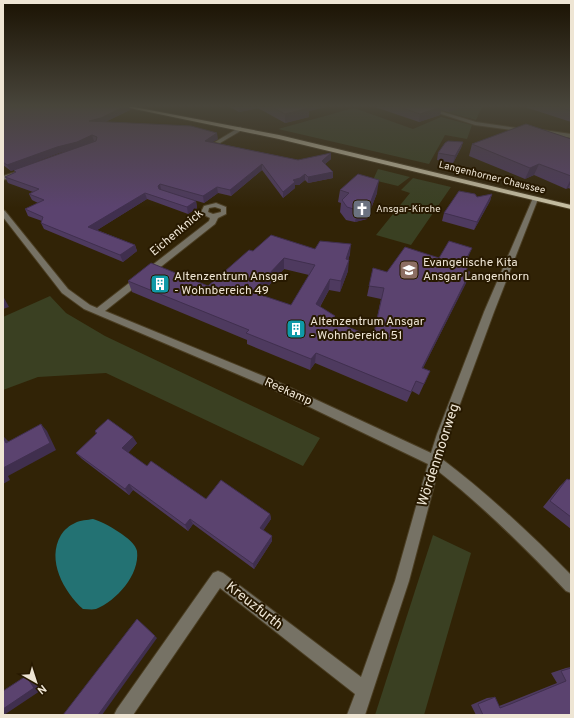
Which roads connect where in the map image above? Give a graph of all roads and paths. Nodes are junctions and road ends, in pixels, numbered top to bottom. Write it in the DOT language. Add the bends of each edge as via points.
graph roads {
  1 [pos="298,141"];
  2 [pos="26,170"];
  3 [pos="3,178"];
  4 [pos="535,199"];
  5 [pos="199,205"];
  6 [pos="206,207"];
  7 [pos="571,207"];
  8 [pos="3,212"];
  9 [pos="215,216"];
  10 [pos="98,312"];
  11 [pos="435,461"];
  12 [pos="571,586"];
  13 [pos="365,691"];
  14 [pos="123,715"];
  15 [pos="356,715"];
  1 -- 4 [label="main road, Langenhorner Chaussee"];
  2 -- 3 [label="street"];
  4 -- 7 [label="main road, Langenhorner Chaussee"];
  4 -- 11 [label="street, Wördenmoorweg" via="489,312"];
  5 -- 6 [label="street, Eichenknick"];
  6 -- 9 [label="street, Eichenknick" via="205,214"];
  6 -- 9 [label="street, Eichenknick" via="216,205 225,209 224,213"];
  8 -- 10 [label="street, Reekamp" via="65,292"];
  9 -- 10 [label="street, Eichenknick" via="212,222"];
  10 -- 11 [label="street, Reekamp" via="274,385"];
  11 -- 12 [label="street, Reekamp" via="461,481"];
  11 -- 13 [label="street, Wördenmoorweg" via="402,582"];
  13 -- 14 [label="street, Kreuzfurth" via="218,578"];
  13 -- 15 [label="street, Wördenmoorweg"];
}
